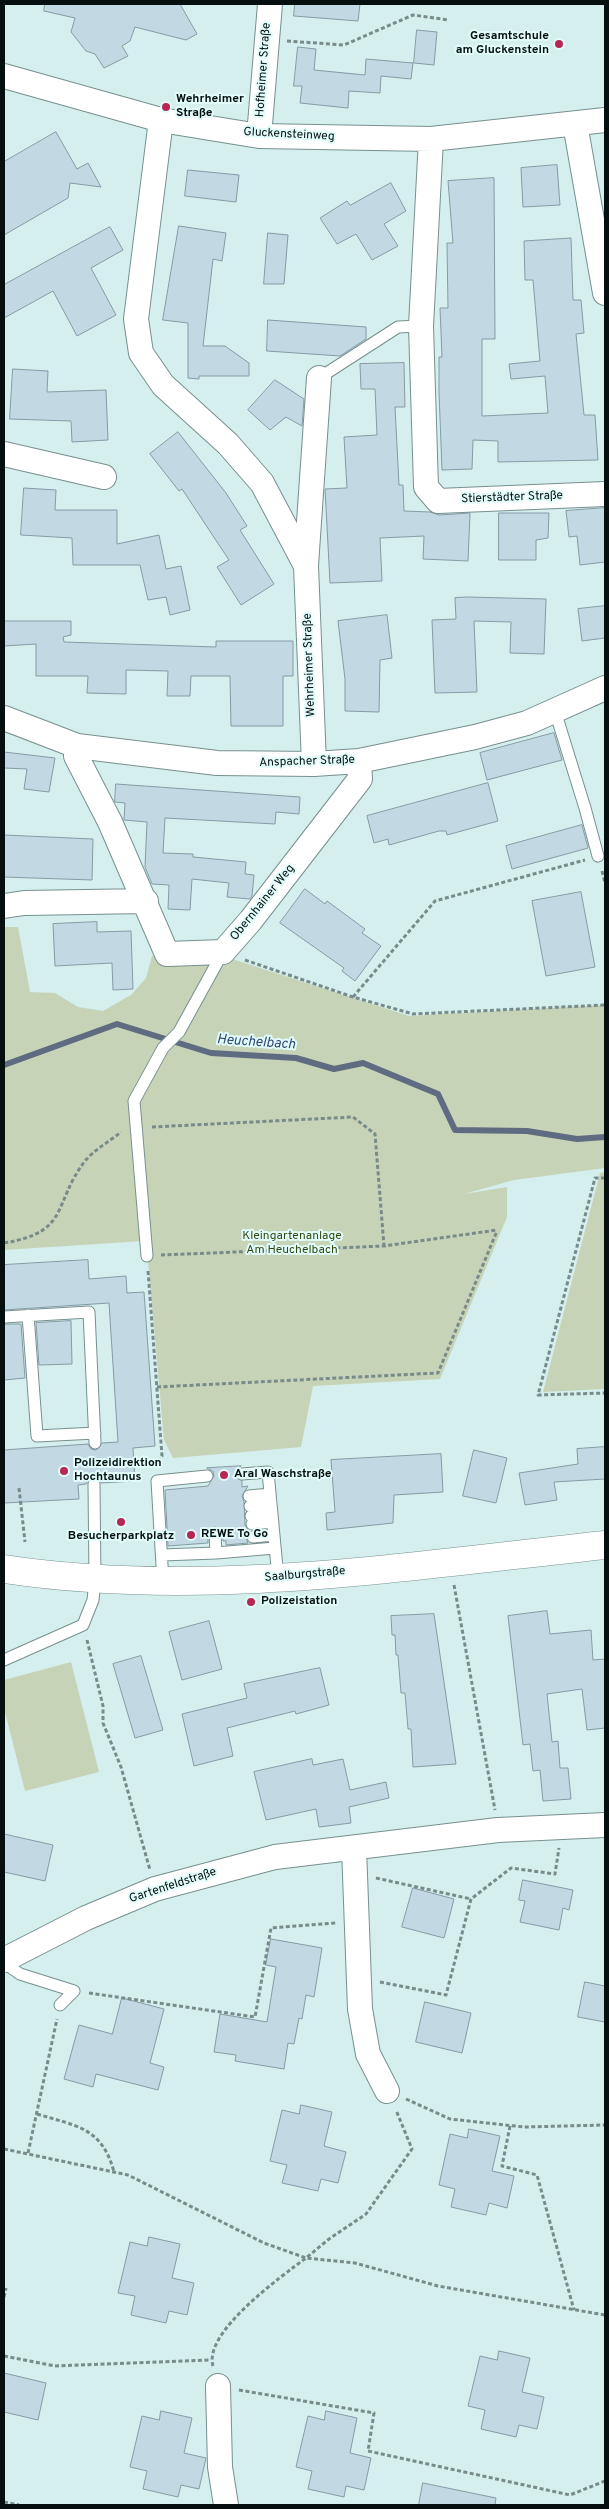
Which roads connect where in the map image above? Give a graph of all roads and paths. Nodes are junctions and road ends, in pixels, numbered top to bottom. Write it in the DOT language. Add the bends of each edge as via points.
graph roads {
  1 [pos="270,4"];
  2 [pos="449,20"];
  3 [pos="266,40"];
  4 [pos="4,76"];
  5 [pos="161,120"];
  6 [pos="605,120"];
  7 [pos="575,124"];
  8 [pos="259,136"];
  9 [pos="431,139"];
  10 [pos="605,293"];
  11 [pos="422,326"];
  12 [pos="319,378"];
  13 [pos="4,454"];
  14 [pos="104,477"];
  15 [pos="605,494"];
  16 [pos="306,566"];
  17 [pos="605,688"];
  18 [pos="555,711"];
  19 [pos="4,718"];
  20 [pos="77,746"];
  21 [pos="359,760"];
  22 [pos="314,764"];
  23 [pos="598,856"];
  24 [pos="605,883"];
  25 [pos="146,901"];
  26 [pos="4,906"];
  27 [pos="222,952"];
  28 [pos="353,997"];
  29 [pos="605,1005"];
  30 [pos="136,1124"];
  31 [pos="605,1178"];
  32 [pos="4,1243"];
  33 [pos="384,1246"];
  34 [pos="147,1256"];
  35 [pos="28,1315"];
  36 [pos="4,1317"];
  37 [pos="157,1387"];
  38 [pos="605,1393"];
  39 [pos="150,1470"];
  40 [pos="242,1474"];
  41 [pos="207,1476"];
  42 [pos="94,1484"];
  43 [pos="19,1488"];
  44 [pos="272,1508"];
  45 [pos="274,1534"];
  46 [pos="253,1537"];
  47 [pos="219,1538"];
  48 [pos="25,1542"];
  49 [pos="605,1545"];
  50 [pos="276,1548"];
  51 [pos="216,1553"];
  52 [pos="162,1555"];
  53 [pos="4,1569"];
  54 [pos="278,1578"];
  55 [pos="96,1580"];
  56 [pos="162,1582"];
  57 [pos="454,1584"];
  58 [pos="89,1646"];
  59 [pos="4,1660"];
  60 [pos="605,1825"];
  61 [pos="562,1827"];
  62 [pos="498,1830"];
  63 [pos="354,1848"];
  64 [pos="355,1874"];
  65 [pos="155,1890"];
  66 [pos="471,1899"];
  67 [pos="356,1921"];
  68 [pos="4,1962"];
  69 [pos="359,1978"];
  70 [pos="74,1991"];
  71 [pos="60,2005"];
  72 [pos="55,2029"];
  73 [pos="387,2091"];
  74 [pos="37,2114"];
  75 [pos="605,2125"];
  76 [pos="510,2126"];
  77 [pos="4,2149"];
  78 [pos="28,2153"];
  79 [pos="114,2172"];
  80 [pos="306,2258"];
  81 [pos="6,2288"];
  82 [pos="4,2297"];
  83 [pos="574,2310"];
  84 [pos="605,2315"];
  85 [pos="4,2356"];
  86 [pos="211,2360"];
  87 [pos="218,2386"];
  88 [pos="605,2481"];
  89 [pos="4,2502"];
  90 [pos="19,2505"];
  91 [pos="226,2505"];
  1 -- 3 [label="street, Hofheimer Straße"];
  2 -- 3 [label="path" via="413,15 344,45"];
  3 -- 8 [label="street, Hofheimer Straße"];
  4 -- 5 [label="street, Gluckensteinweg"];
  5 -- 8 [label="street, Gluckensteinweg"];
  5 -- 16 [label="street, Wehrheimer Straße" via="136,319 141,353 163,385 228,444 262,483"];
  6 -- 7 [label="street, Gluckensteinweg"];
  7 -- 9 [label="street, Gluckensteinweg"];
  7 -- 10 [label="street"];
  8 -- 9 [label="street, Gluckensteinweg"];
  9 -- 11 [label="street"];
  11 -- 12 [label="lane" via="398,327"];
  11 -- 15 [label="street, Stierstädter Straße" via="426,487 438,501"];
  12 -- 16 [label="street, Wehrheimer Straße"];
  13 -- 14 [label="street"];
  16 -- 22 [label="street, Wehrheimer Straße"];
  17 -- 18 [label="street, Anspacher Straße"];
  18 -- 21 [label="street, Anspacher Straße" via="527,723 475,737"];
  18 -- 23 [label="lane"];
  19 -- 20 [label="street, Anspacher Straße"];
  20 -- 22 [label="street, Anspacher Straße" via="217,764"];
  20 -- 25 [label="street, Obernhainer Weg" via="76,756"];
  21 -- 22 [label="street, Anspacher Straße"];
  21 -- 27 [label="street, Obernhainer Weg" via="360,779 251,920"];
  23 -- 24 [label="path"];
  23 -- 28 [label="path" via="434,901"];
  25 -- 26 [label="street"];
  25 -- 27 [label="street, Obernhainer Weg" via="167,954"];
  27 -- 28 [label="path"];
  27 -- 30 [label="lane" via="179,1032 163,1048 134,1102"];
  28 -- 29 [label="path" via="413,1014"];
  30 -- 32 [label="path" via="86,1160 60,1211 46,1230 19,1241"];
  30 -- 33 [label="path" via="353,1117 375,1134"];
  30 -- 34 [label="lane"];
  31 -- 38 [label="path" via="595,1178 538,1395"];
  33 -- 34 [label="path"];
  33 -- 37 [label="path" via="497,1230 438,1373"];
  34 -- 37 [label="path"];
  35 -- 35 [label="lane" via="37,1436 95,1438 89,1312"];
  35 -- 36 [label="lane"];
  37 -- 39 [label="path" via="162,1456"];
  40 -- 44 [label="lane" via="268,1472"];
  41 -- 52 [label="lane" via="157,1482"];
  42 -- 55 [label="lane"];
  43 -- 48 [label="path"];
  44 -- 44 [label="lane" via="251,1510"];
  44 -- 45 [label="lane"];
  45 -- 46 [label="lane"];
  45 -- 50 [label="lane"];
  47 -- 51 [label="lane"];
  49 -- 54 [label="street, Saalburgstraße"];
  50 -- 51 [label="lane"];
  50 -- 54 [label="lane"];
  51 -- 52 [label="lane"];
  52 -- 56 [label="lane"];
  53 -- 55 [label="street, Saalburgstraße"];
  54 -- 56 [label="street, Saalburgstraße"];
  55 -- 56 [label="street, Saalburgstraße"];
  55 -- 59 [label="lane" via="93,1600 83,1625"];
  57 -- 62 [label="path"];
  58 -- 65 [label="path" via="103,1706 103,1723 120,1767"];
  60 -- 61 [label="street, Gartenfeldstraße"];
  61 -- 62 [label="street, Gartenfeldstraße"];
  61 -- 66 [label="path" via="556,1874 511,1868"];
  62 -- 63 [label="street, Gartenfeldstraße"];
  63 -- 64 [label="street"];
  63 -- 65 [label="street, Gartenfeldstraße" via="275,1857"];
  64 -- 66 [label="path"];
  64 -- 67 [label="street"];
  65 -- 68 [label="street, Gartenfeldstraße" via="86,1918"];
  66 -- 69 [label="path" via="446,1995"];
  67 -- 69 [label="street"];
  67 -- 70 [label="path" via="271,1928 256,2017"];
  68 -- 70 [label="lane" via="20,1974"];
  69 -- 73 [label="street" via="360,2009 368,2054"];
  70 -- 71 [label="lane"];
  72 -- 74 [label="path"];
  73 -- 76 [label="path" via="450,2119"];
  73 -- 80 [label="path" via="412,2148 366,2214"];
  74 -- 78 [label="path"];
  74 -- 79 [label="path" via="86,2129 109,2154"];
  75 -- 76 [label="path"];
  76 -- 83 [label="path" via="502,2166 537,2175"];
  77 -- 78 [label="path"];
  78 -- 79 [label="path"];
  79 -- 80 [label="path" via="128,2175 264,2243"];
  80 -- 83 [label="path" via="355,2263 438,2286"];
  80 -- 86 [label="path" via="259,2292 223,2332"];
  81 -- 82 [label="path"];
  83 -- 84 [label="path"];
  85 -- 86 [label="path" via="55,2366"];
  86 -- 87 [label="path"];
  87 -- 88 [label="path" via="374,2413 368,2451 570,2495"];
  87 -- 91 [label="street" via="220,2467"];
  89 -- 90 [label="path"];
}
